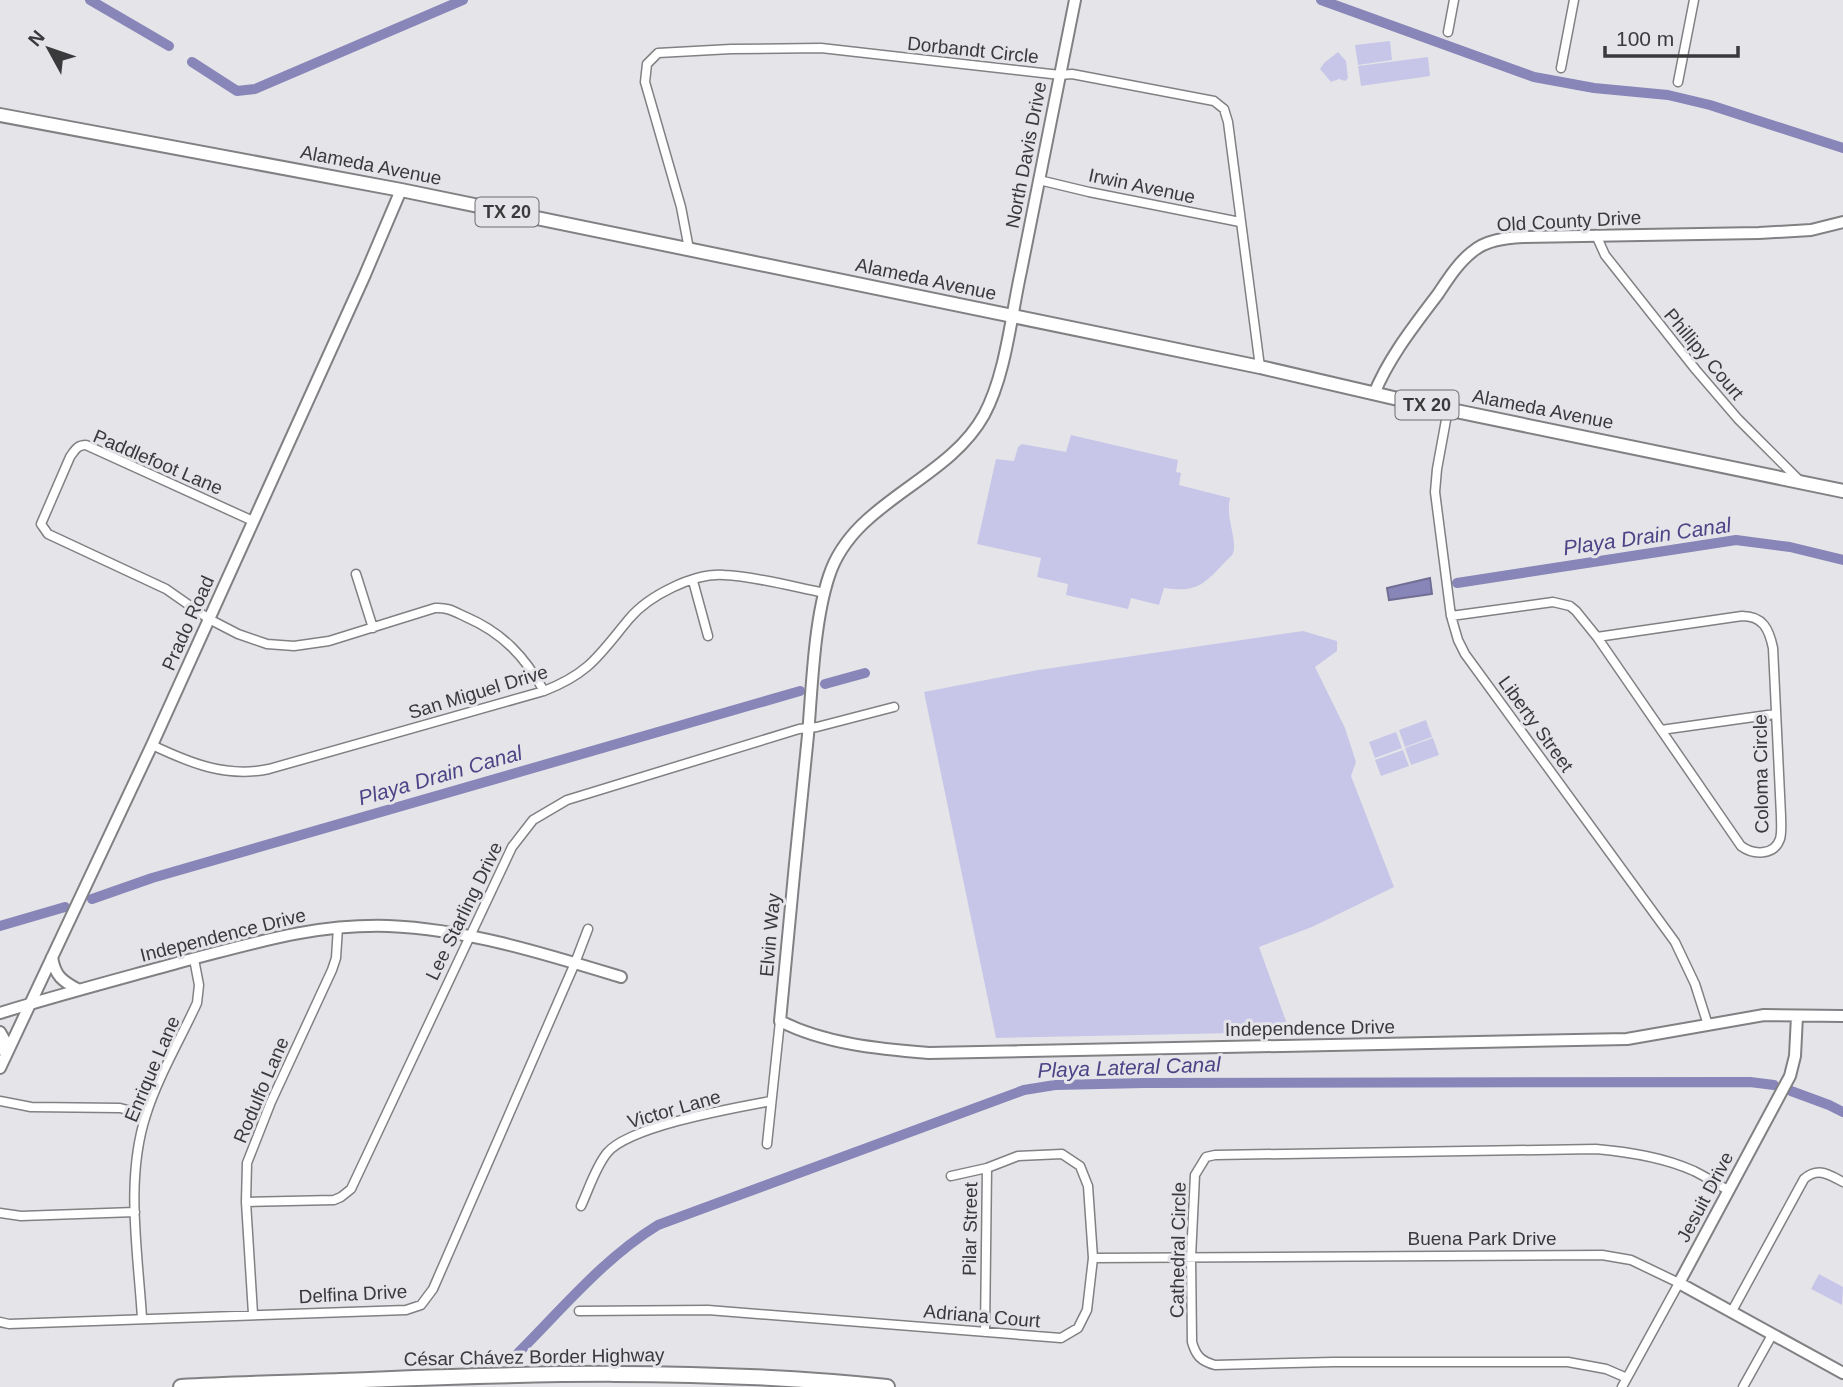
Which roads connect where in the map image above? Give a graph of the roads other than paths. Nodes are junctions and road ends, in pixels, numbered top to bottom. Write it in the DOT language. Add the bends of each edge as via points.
graph roads {
  1 [pos="1075,0"];
  2 [pos="1454,0"];
  3 [pos="1574,0"];
  4 [pos="1694,0"];
  5 [pos="1448,32"];
  6 [pos="1561,68"];
  7 [pos="1060,75"];
  8 [pos="1678,82"];
  9 [pos="0,116"];
  10 [pos="1039,180"];
  11 [pos="401,190"];
  12 [pos="1240,222"];
  13 [pos="1843,222"];
  14 [pos="1596,235"];
  15 [pos="689,249"];
  16 [pos="1011,317"];
  17 [pos="1260,367"];
  18 [pos="1374,394"];
  19 [pos="1448,409"];
  20 [pos="1801,482"];
  21 [pos="1843,491"];
  22 [pos="253,520"];
  23 [pos="356,574"];
  24 [pos="693,581"];
  25 [pos="825,593"];
  26 [pos="1451,615"];
  27 [pos="209,619"];
  28 [pos="373,628"];
  29 [pos="708,636"];
  30 [pos="1597,637"];
  31 [pos="544,691"];
  32 [pos="894,707"];
  33 [pos="1775,714"];
  34 [pos="808,728"];
  35 [pos="1661,730"];
  36 [pos="152,745"];
  37 [pos="338,927"];
  38 [pos="588,929"];
  39 [pos="468,936"];
  40 [pos="52,957"];
  41 [pos="194,959"];
  42 [pos="575,963"];
  43 [pos="621,977"];
  44 [pos="79,989"];
  45 [pos="30,1003"];
  46 [pos="0,1013"];
  47 [pos="1797,1016"];
  48 [pos="1843,1016"];
  49 [pos="780,1021"];
  50 [pos="1708,1024"];
  51 [pos="0,1032"];
  52 [pos="2,1063"];
  53 [pos="0,1101"];
  54 [pos="771,1101"];
  55 [pos="146,1115"];
  56 [pos="767,1144"];
  57 [pos="987,1168"];
  58 [pos="951,1176"];
  59 [pos="1843,1182"];
  60 [pos="1728,1190"];
  61 [pos="246,1202"];
  62 [pos="581,1206"];
  63 [pos="135,1212"];
  64 [pos="0,1213"];
  65 [pos="1191,1257"];
  66 [pos="1093,1258"];
  67 [pos="1679,1283"];
  68 [pos="579,1311"];
  69 [pos="1732,1311"];
  70 [pos="253,1314"];
  71 [pos="142,1318"];
  72 [pos="0,1322"];
  73 [pos="985,1332"];
  74 [pos="1772,1335"];
  75 [pos="1843,1373"];
  76 [pos="1627,1378"];
  77 [pos="181,1387"];
  78 [pos="887,1387"];
  79 [pos="1622,1387"];
  80 [pos="1743,1387"];
  1 -- 7 [label="street, North Davis Drive"];
  2 -- 5 [label="street"];
  3 -- 6 [label="street"];
  4 -- 8 [label="street"];
  7 -- 10 [label="street, North Davis Drive"];
  7 -- 12 [label="street, Dorbandt Circle" via="1222,106 1227,113"];
  7 -- 15 [label="street, Dorbandt Circle" via="821,48 659,53 647,64 645,82"];
  9 -- 11 [label="main road, Alameda Avenue / TX 20"];
  10 -- 12 [label="street, Irwin Avenue"];
  10 -- 16 [label="street, North Davis Drive"];
  11 -- 15 [label="main road, Alameda Avenue / TX 20"];
  11 -- 22 [label="street, Prado Road"];
  12 -- 17 [label="street, Dorbandt Circle"];
  13 -- 14 [label="street, Old County Drive" via="1811,230"];
  14 -- 18 [label="street, Old County Drive" via="1504,238 1474,250 1401,344"];
  14 -- 20 [label="street, Phillipy Court" via="1605,255 1696,370"];
  15 -- 16 [label="main road, Alameda Avenue / TX 20"];
  16 -- 17 [label="main road, Alameda Avenue / TX 20"];
  16 -- 25 [label="street, North Davis Drive" via="996,386 974,430 950,456 857,530 835,561"];
  17 -- 18 [label="main road, Alameda Avenue / TX 20"];
  18 -- 19 [label="main road, Alameda Avenue / TX 20"];
  19 -- 20 [label="main road, Alameda Avenue / TX 20"];
  19 -- 26 [label="street, Liberty Street" via="1435,492"];
  20 -- 21 [label="main road, Alameda Avenue / TX 20"];
  22 -- 27 [label="street, Prado Road"];
  22 -- 27 [label="street, Paddlefoot Lane" via="81,445 70,457 44,514 41,524 48,534 166,589"];
  23 -- 28 [label="street"];
  24 -- 25 [label="street, San Miguel Drive" via="724,575"];
  24 -- 29 [label="street"];
  24 -- 31 [label="street, San Miguel Drive" via="655,596 630,617 585,670"];
  25 -- 34 [label="street, Elvin Way"];
  26 -- 30 [label="street, Coloma Circle" via="1562,603 1576,611"];
  26 -- 50 [label="street, Liberty Street" via="1465,654 1675,942"];
  27 -- 28 [label="street, Paddlefoot Lane" via="251,639 294,646"];
  27 -- 36 [label="street, Prado Road"];
  28 -- 31 [label="street, Paddlefoot Lane" via="435,608 450,609 515,648"];
  30 -- 33 [label="street, Coloma Circle" via="1754,617 1765,624 1771,636"];
  30 -- 35 [label="street, Coloma Circle"];
  31 -- 36 [label="street, San Miguel Drive" via="254,772 199,766"];
  32 -- 34 [label="street, Lee Starling Drive"];
  33 -- 35 [label="street"];
  33 -- 35 [label="street, Coloma Circle" via="1781,835 1770,850 1758,853 1741,846"];
  34 -- 39 [label="street, Lee Starling Drive" via="567,800 548,810 533,820 512,847"];
  34 -- 49 [label="street, Elvin Way"];
  36 -- 40 [label="street, Prado Road"];
  37 -- 39 [label="street, Independence Drive" via="391,926"];
  37 -- 41 [label="street, Independence Drive" via="293,932"];
  37 -- 61 [label="street, Rodulfo Lane" via="332,970 251,1148"];
  38 -- 42 [label="street, Delfina Drive"];
  39 -- 42 [label="street, Independence Drive"];
  39 -- 61 [label="street, Lee Starling Drive" via="351,1189 334,1200"];
  40 -- 44 [label="street" via="60,978"];
  40 -- 45 [label="street, Prado Road"];
  41 -- 44 [label="street, Independence Drive"];
  41 -- 55 [label="street, Enrique Lane" via="197,1003"];
  42 -- 43 [label="street, Independence Drive"];
  42 -- 70 [label="street, Delfina Drive" via="433,1289 421,1305 406,1310"];
  44 -- 45 [label="street, Independence Drive"];
  45 -- 46 [label="street, Independence Drive"];
  45 -- 52 [label="street, Prado Road"];
  47 -- 48 [label="street, Independence Drive"];
  47 -- 50 [label="street, Independence Drive" via="1764,1015"];
  47 -- 60 [label="street, Jesuit Drive" via="1796,1056 1790,1076"];
  49 -- 50 [label="street, Independence Drive" via="855,1044 929,1053 1627,1039"];
  49 -- 54 [label="street, Elvin Way"];
  51 -- 52 [label="street" via="5,1045"];
  53 -- 55 [label="street" via="31,1107 120,1108"];
  54 -- 56 [label="street, Elvin Way"];
  54 -- 62 [label="street, Victor Lane" via="627,1138 598,1166"];
  55 -- 63 [label="street, Enrique Lane" via="135,1173"];
  57 -- 58 [label="street, Adriana Court"];
  57 -- 66 [label="street, Adriana Court" via="1018,1156 1062,1154 1080,1166 1088,1186"];
  57 -- 73 [label="street, Pilar Street"];
  59 -- 69 [label="street" via="1821,1172 1804,1179"];
  60 -- 65 [label="street, Cathedral Circle" via="1674,1164 1596,1149 1214,1155 1206,1157 1195,1175"];
  60 -- 67 [label="street, Jesuit Drive"];
  61 -- 70 [label="street, Rodulfo Lane"];
  63 -- 64 [label="street"];
  63 -- 71 [label="street, Enrique Lane"];
  65 -- 66 [label="street, Buena Park Drive"];
  65 -- 67 [label="street, Buena Park Drive" via="1602,1255 1630,1260"];
  65 -- 76 [label="street, Cathedral Circle" via="1192,1342 1195,1354 1215,1365 1568,1362 1606,1368"];
  66 -- 73 [label="street, Adriana Court" via="1087,1310 1078,1328 1061,1338"];
  67 -- 69 [label="street, Buena Park Drive"];
  67 -- 76 [label="street, Jesuit Drive"];
  68 -- 73 [label="street, Adriana Court" via="708,1310"];
  69 -- 74 [label="street, Buena Park Drive"];
  70 -- 71 [label="street, Delfina Drive"];
  71 -- 72 [label="street, Delfina Drive"];
  74 -- 75 [label="street, Buena Park Drive"];
  74 -- 80 [label="street"];
  76 -- 79 [label="street, Jesuit Drive"];
  77 -- 78 [label="highway, César Chávez Border Highway" via="631,1373"];
}
